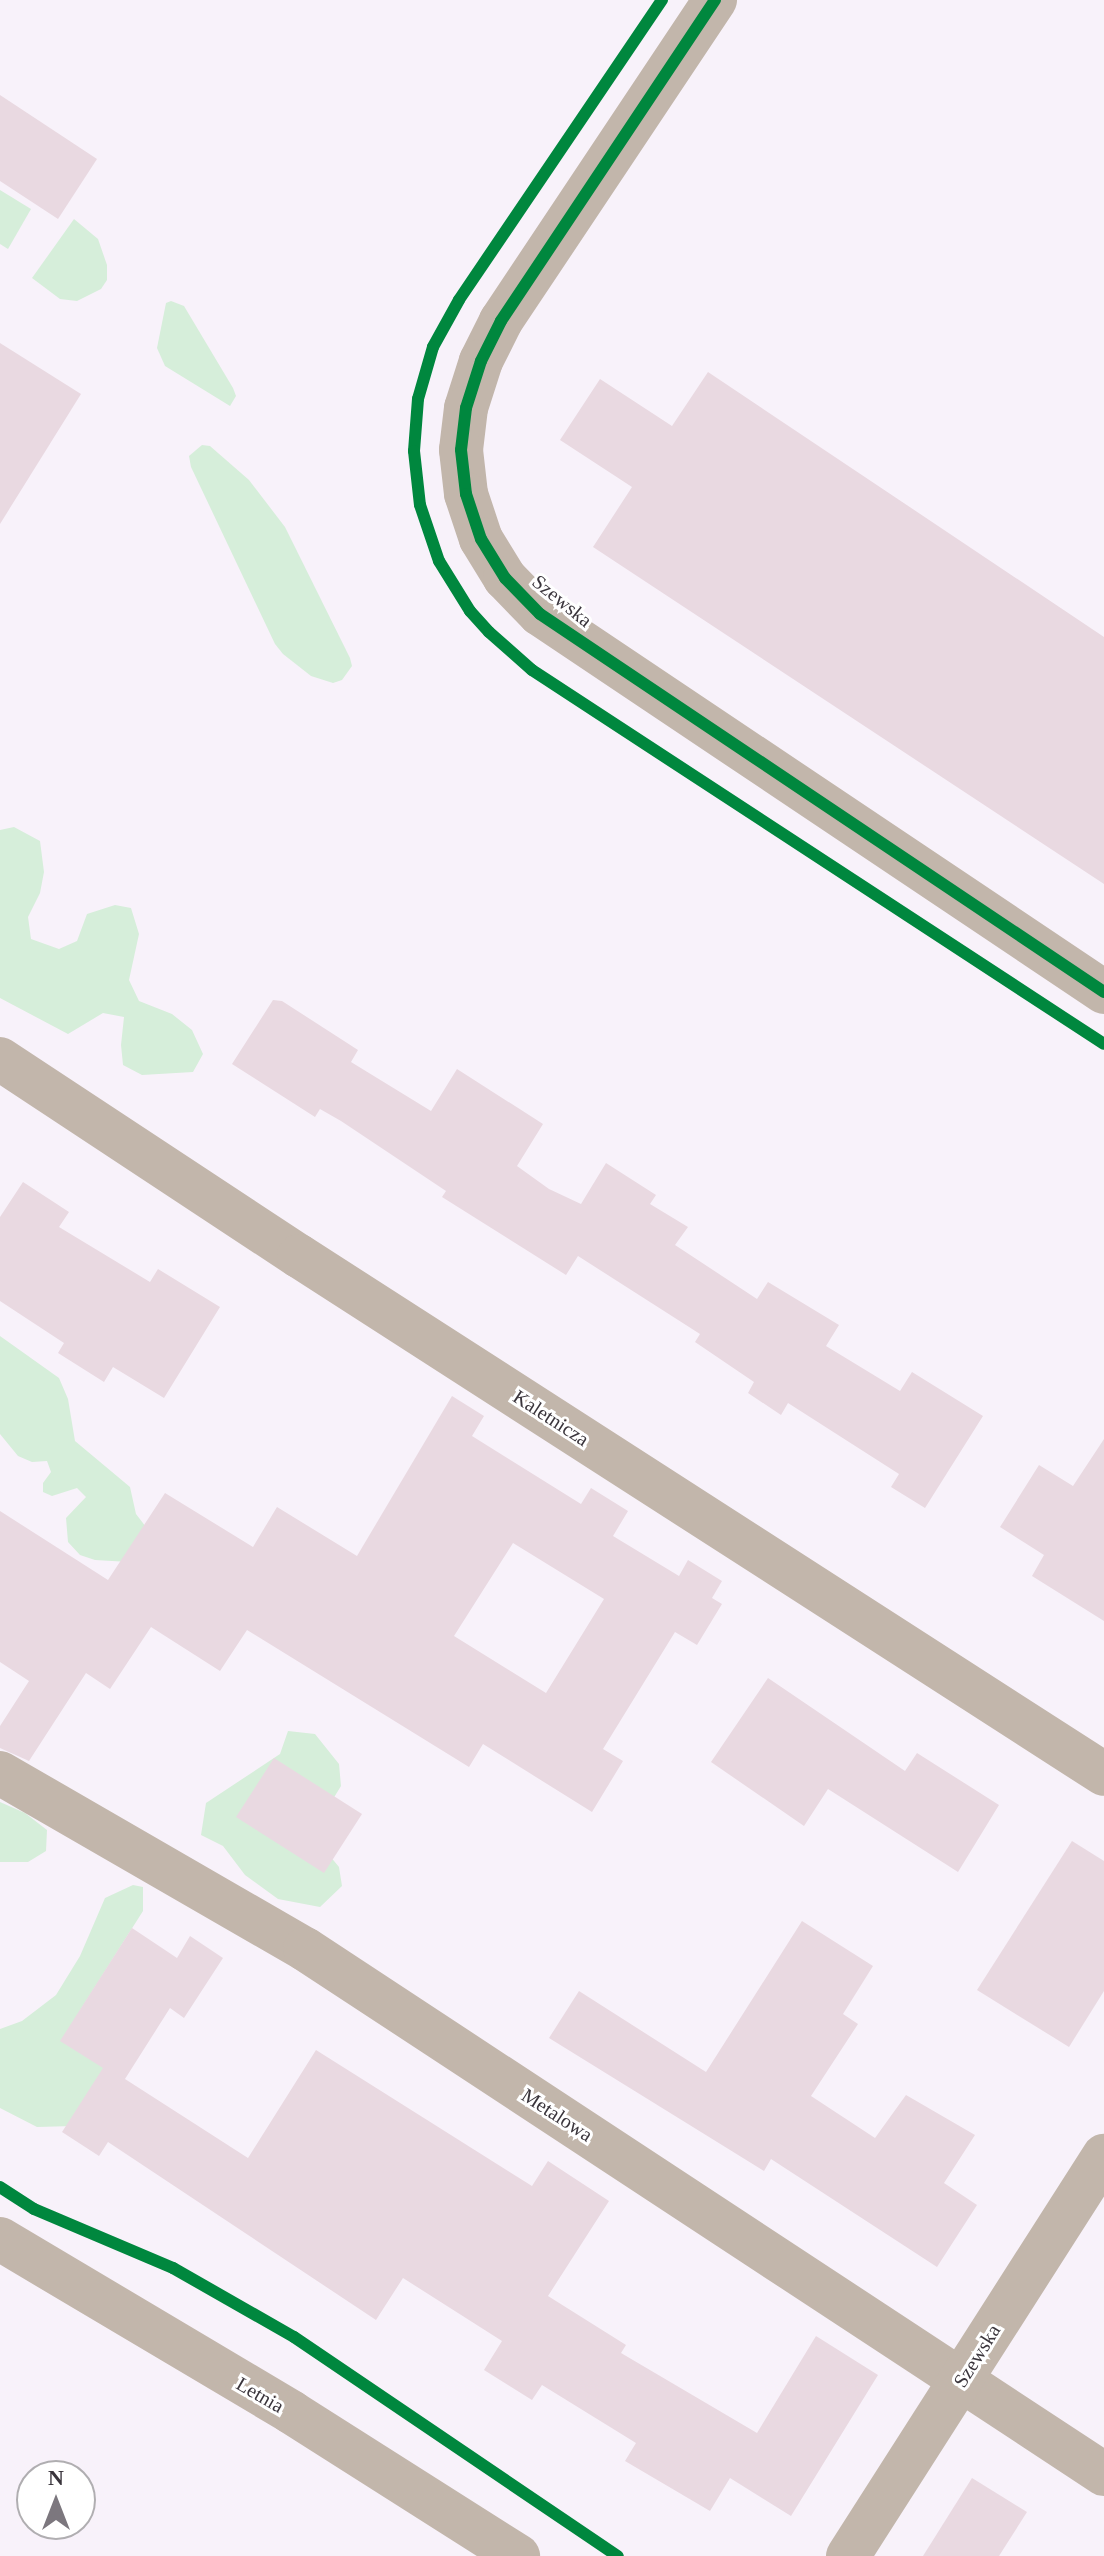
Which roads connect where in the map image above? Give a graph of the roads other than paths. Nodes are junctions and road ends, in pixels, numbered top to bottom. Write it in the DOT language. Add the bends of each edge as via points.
graph roads {
  1 [pos="715,0"];
  2 [pos="1104,992"];
  3 [pos="0,1059"];
  4 [pos="0,1773"];
  5 [pos="1104,1774"];
  6 [pos="1104,2156"];
  7 [pos="0,2239"];
  8 [pos="960,2382"];
  9 [pos="1104,2474"];
  10 [pos="518,2556"];
  11 [pos="848,2556"];
  1 -- 2 [label="street, Szewska" via="501,321 481,361 466,408 461,450 466,494 481,539 505,578 540,614"];
  3 -- 5 [label="street, Kaletnicza"];
  4 -- 8 [label="street, Metalowa" via="305,1949"];
  6 -- 8 [label="street, Szewska"];
  7 -- 10 [label="street, Letnia" via="291,2412"];
  8 -- 9 [label="street, Metalowa"];
  8 -- 11 [label="street, Szewska"];
}
